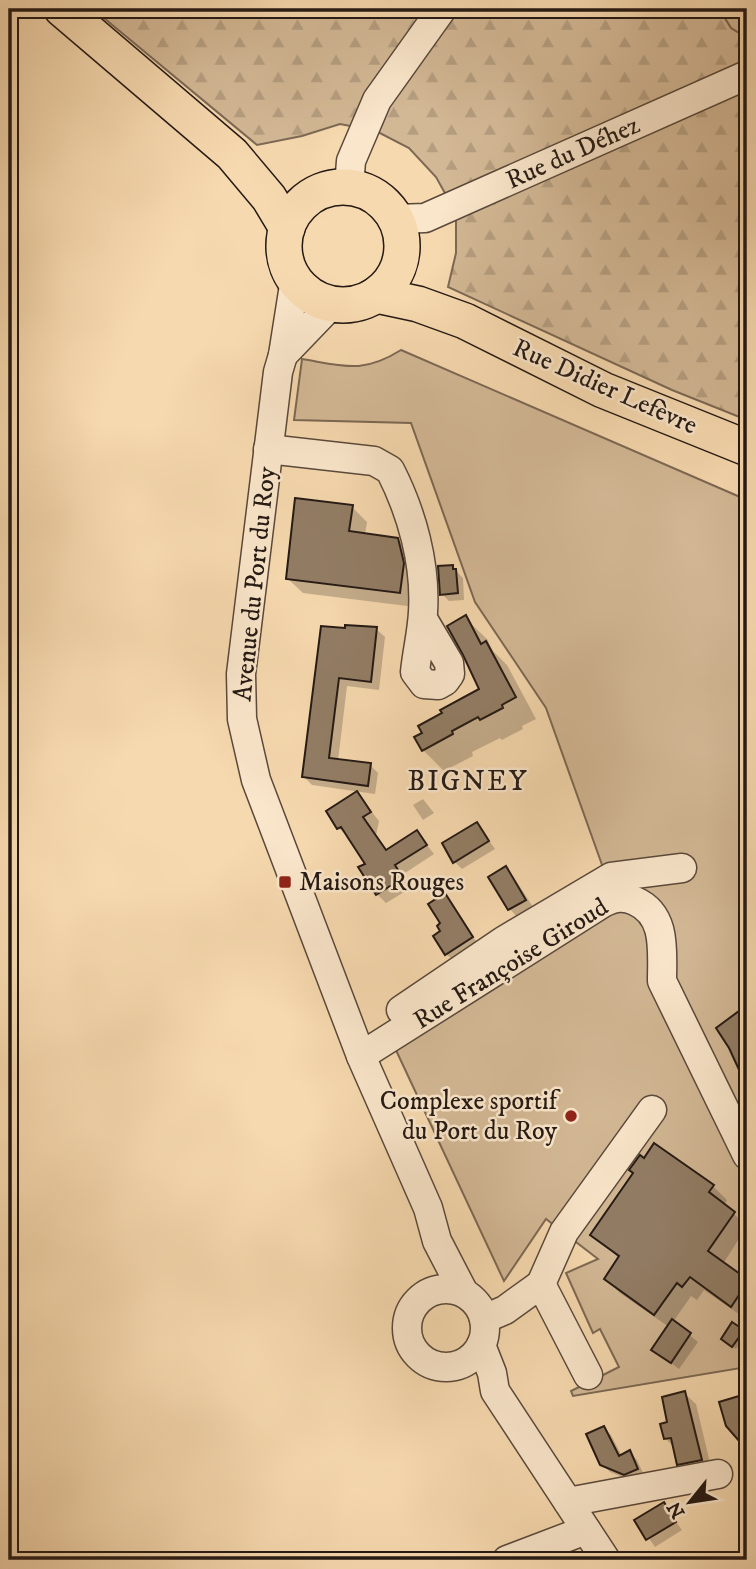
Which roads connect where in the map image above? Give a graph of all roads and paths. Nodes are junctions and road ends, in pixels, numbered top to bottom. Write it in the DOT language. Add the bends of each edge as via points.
graph roads {
  1 [pos="62,9"];
  2 [pos="442,9"];
  3 [pos="747,75"];
  4 [pos="232,154"];
  5 [pos="349,187"];
  6 [pos="311,196"];
  7 [pos="396,219"];
  8 [pos="287,228"];
  9 [pos="401,256"];
  10 [pos="295,279"];
  11 [pos="376,295"];
  12 [pos="332,304"];
  13 [pos="465,321"];
  14 [pos="283,355"];
  15 [pos="747,448"];
  16 [pos="268,449"];
  17 [pos="423,619"];
  18 [pos="682,868"];
  19 [pos="358,1048"];
  20 [pos="652,1110"];
  21 [pos="747,1155"];
  22 [pos="437,1241"];
  23 [pos="541,1284"];
  24 [pos="429,1292"];
  25 [pos="464,1293"];
  26 [pos="483,1332"];
  27 [pos="449,1367"];
  28 [pos="588,1375"];
  29 [pos="495,1391"];
  30 [pos="718,1474"];
  31 [pos="568,1502"];
  32 [pos="586,1530"];
  33 [pos="507,1560"];
  34 [pos="606,1560"];
  1 -- 4 [label="main road"];
  2 -- 5 [label="street" via="377,100 351,161"];
  3 -- 7 [label="street, Rue du Déhez" via="425,218"];
  4 -- 6 [label="main road"];
  4 -- 8 [label="main road"];
  5 -- 6 [label="main road"];
  5 -- 7 [label="main road" via="368,192"];
  6 -- 8 [label="main road"];
  7 -- 9 [label="main road" via="402,237"];
  8 -- 10 [label="main road" via="284,248"];
  9 -- 11 [label="main road" via="395,274"];
  9 -- 13 [label="main road, Rue Didier Lefèvre"];
  10 -- 12 [label="main road" via="315,298"];
  10 -- 14 [label="street, Avenue du Port du Roy"];
  11 -- 12 [label="main road" via="351,305"];
  11 -- 13 [label="main road, Rue Didier Lefèvre"];
  12 -- 14 [label="street"];
  13 -- 15 [label="main road, Rue Didier Lefèvre" via="603,390"];
  14 -- 16 [label="street, Avenue du Port du Roy"];
  16 -- 17 [label="street" via="374,461 390,470 419,547"];
  16 -- 19 [label="street, Avenue du Port du Roy" via="241,674 242,719 256,780"];
  18 -- 19 [label="street" via="611,877 503,941"];
  19 -- 21 [label="street, Rue Françoise Giroud" via="603,903 626,897 656,916 662,981"];
  19 -- 22 [label="street, Avenue du Port du Roy" via="428,1208"];
  20 -- 23 [label="street" via="564,1232"];
  22 -- 24 [label="street, Avenue du Port du Roy"];
  22 -- 25 [label="street, Avenue du Port du Roy"];
  23 -- 26 [label="street"];
  23 -- 28 [label="street"];
  24 -- 25 [label="street"];
  24 -- 27 [label="street, Avenue du Port du Roy" via="411,1311 408,1338 423,1360"];
  25 -- 26 [label="street, Avenue du Port du Roy" via="480,1308"];
  26 -- 27 [label="street" via="473,1356"];
  26 -- 29 [label="street, Avenue du Port du Roy"];
  27 -- 29 [label="street, Avenue du Port du Roy"];
  29 -- 31 [label="street, Avenue du Port du Roy"];
  30 -- 31 [label="street"];
  31 -- 32 [label="street, Avenue du Port du Roy"];
  32 -- 33 [label="street"];
  32 -- 34 [label="street, Avenue du Port du Roy"];
}
